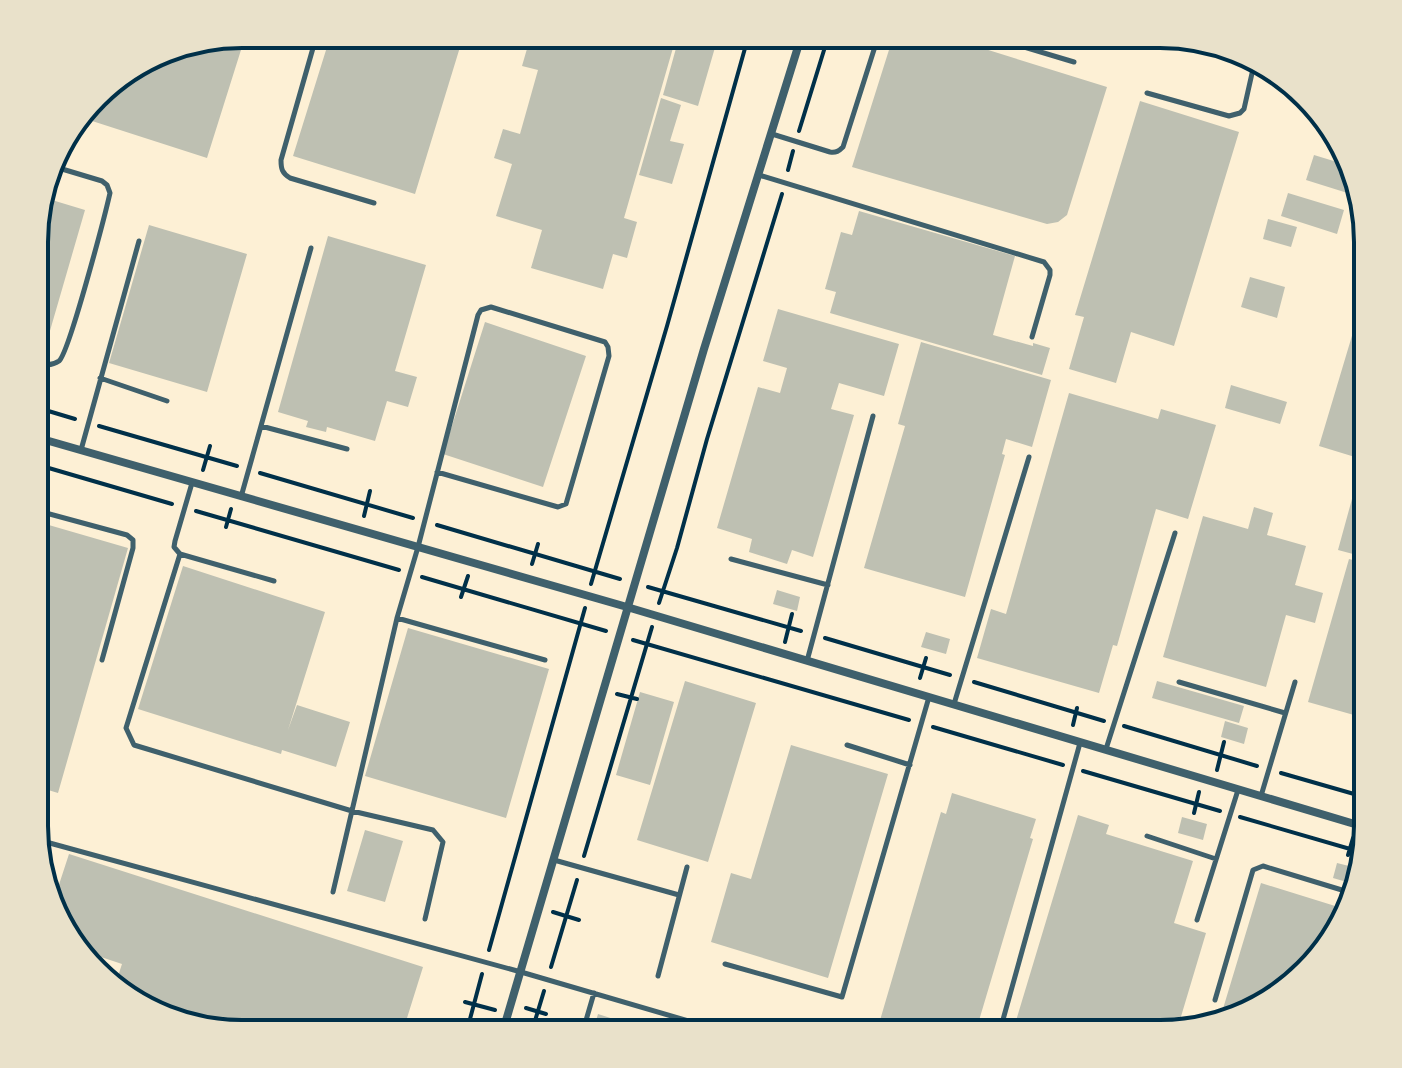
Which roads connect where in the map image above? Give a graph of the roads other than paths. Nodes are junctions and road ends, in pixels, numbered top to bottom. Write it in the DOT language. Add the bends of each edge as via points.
graph roads {
  1 [pos="313,48"];
  2 [pos="798,48"];
  3 [pos="875,48"];
  4 [pos="1028,48"];
  5 [pos="1074,62"];
  6 [pos="1252,72"];
  7 [pos="1147,93"];
  8 [pos="772,134"];
  9 [pos="63,169"];
  10 [pos="759,175"];
  11 [pos="374,203"];
  12 [pos="139,241"];
  13 [pos="311,248"];
  14 [pos="1032,337"];
  15 [pos="48,365"];
  16 [pos="100,378"];
  17 [pos="167,401"];
  18 [pos="873,416"];
  19 [pos="261,426"];
  20 [pos="48,441"];
  21 [pos="347,449"];
  22 [pos="81,450"];
  23 [pos="1029,457"];
  24 [pos="437,472"];
  25 [pos="196,483"];
  26 [pos="238,496"];
  27 [pos="48,514"];
  28 [pos="1175,533"];
  29 [pos="418,547"];
  30 [pos="180,554"];
  31 [pos="731,559"];
  32 [pos="274,581"];
  33 [pos="828,585"];
  34 [pos="627,607"];
  35 [pos="397,618"];
  36 [pos="102,660"];
  37 [pos="545,660"];
  38 [pos="807,661"];
  39 [pos="1179,682"];
  40 [pos="1295,682"];
  41 [pos="929,697"];
  42 [pos="954,704"];
  43 [pos="1285,713"];
  44 [pos="1081,742"];
  45 [pos="847,745"];
  46 [pos="1106,749"];
  47 [pos="910,765"];
  48 [pos="1238,789"];
  49 [pos="1261,796"];
  50 [pos="352,811"];
  51 [pos="1354,824"];
  52 [pos="1147,836"];
  53 [pos="49,843"];
  54 [pos="1216,859"];
  55 [pos="554,860"];
  56 [pos="687,867"];
  57 [pos="1342,890"];
  58 [pos="333,892"];
  59 [pos="679,895"];
  60 [pos="425,919"];
  61 [pos="1197,920"];
  62 [pos="725,964"];
  63 [pos="521,972"];
  64 [pos="658,976"];
  65 [pos="594,993"];
  66 [pos="1215,1000"];
  67 [pos="506,1020"];
  68 [pos="586,1020"];
  69 [pos="686,1020"];
  70 [pos="1003,1020"];
  1 -- 11 [label="lane" via="281,169 290,178"];
  2 -- 8 [label="street"];
  3 -- 8 [label="lane" via="843,147 836,153"];
  4 -- 5 [label="lane"];
  6 -- 7 [label="lane" via="1244,109 1234,116"];
  8 -- 10 [label="street"];
  9 -- 15 [label="lane" via="102,181 110,193 63,358"];
  10 -- 14 [label="lane" via="1044,262 1050,275"];
  10 -- 34 [label="street"];
  12 -- 16 [label="lane"];
  13 -- 19 [label="lane"];
  16 -- 17 [label="lane"];
  16 -- 22 [label="lane"];
  18 -- 33 [label="lane"];
  19 -- 21 [label="lane"];
  19 -- 26 [label="lane"];
  20 -- 22 [label="street"];
  22 -- 25 [label="street"];
  23 -- 42 [label="lane"];
  24 -- 24 [label="lane" via="558,507 566,504 609,356 605,342 491,307 481,310"];
  24 -- 29 [label="lane"];
  25 -- 26 [label="street"];
  25 -- 30 [label="lane" via="174,547"];
  26 -- 29 [label="street"];
  27 -- 36 [label="lane" via="133,540"];
  28 -- 46 [label="lane"];
  29 -- 34 [label="street"];
  29 -- 35 [label="lane"];
  30 -- 32 [label="lane"];
  30 -- 50 [label="lane" via="126,728 134,745"];
  31 -- 33 [label="lane"];
  33 -- 38 [label="lane"];
  34 -- 38 [label="street"];
  34 -- 55 [label="street"];
  35 -- 37 [label="lane"];
  35 -- 50 [label="lane"];
  38 -- 41 [label="street"];
  39 -- 43 [label="lane"];
  40 -- 43 [label="lane"];
  41 -- 42 [label="street"];
  41 -- 47 [label="lane"];
  42 -- 44 [label="street"];
  43 -- 49 [label="lane"];
  44 -- 46 [label="street"];
  44 -- 70 [label="lane"];
  45 -- 47 [label="lane"];
  46 -- 48 [label="street"];
  47 -- 62 [label="lane" via="842,997"];
  48 -- 49 [label="street"];
  48 -- 54 [label="lane"];
  49 -- 51 [label="street"];
  50 -- 58 [label="lane"];
  50 -- 60 [label="lane" via="433,830 443,842"];
  52 -- 54 [label="lane"];
  53 -- 63 [label="lane"];
  54 -- 61 [label="lane"];
  55 -- 59 [label="lane"];
  55 -- 63 [label="street"];
  56 -- 59 [label="lane"];
  57 -- 66 [label="lane" via="1263,866 1253,870"];
  59 -- 64 [label="lane"];
  63 -- 65 [label="lane"];
  63 -- 67 [label="street"];
  65 -- 68 [label="lane"];
  65 -- 69 [label="lane"];
}
